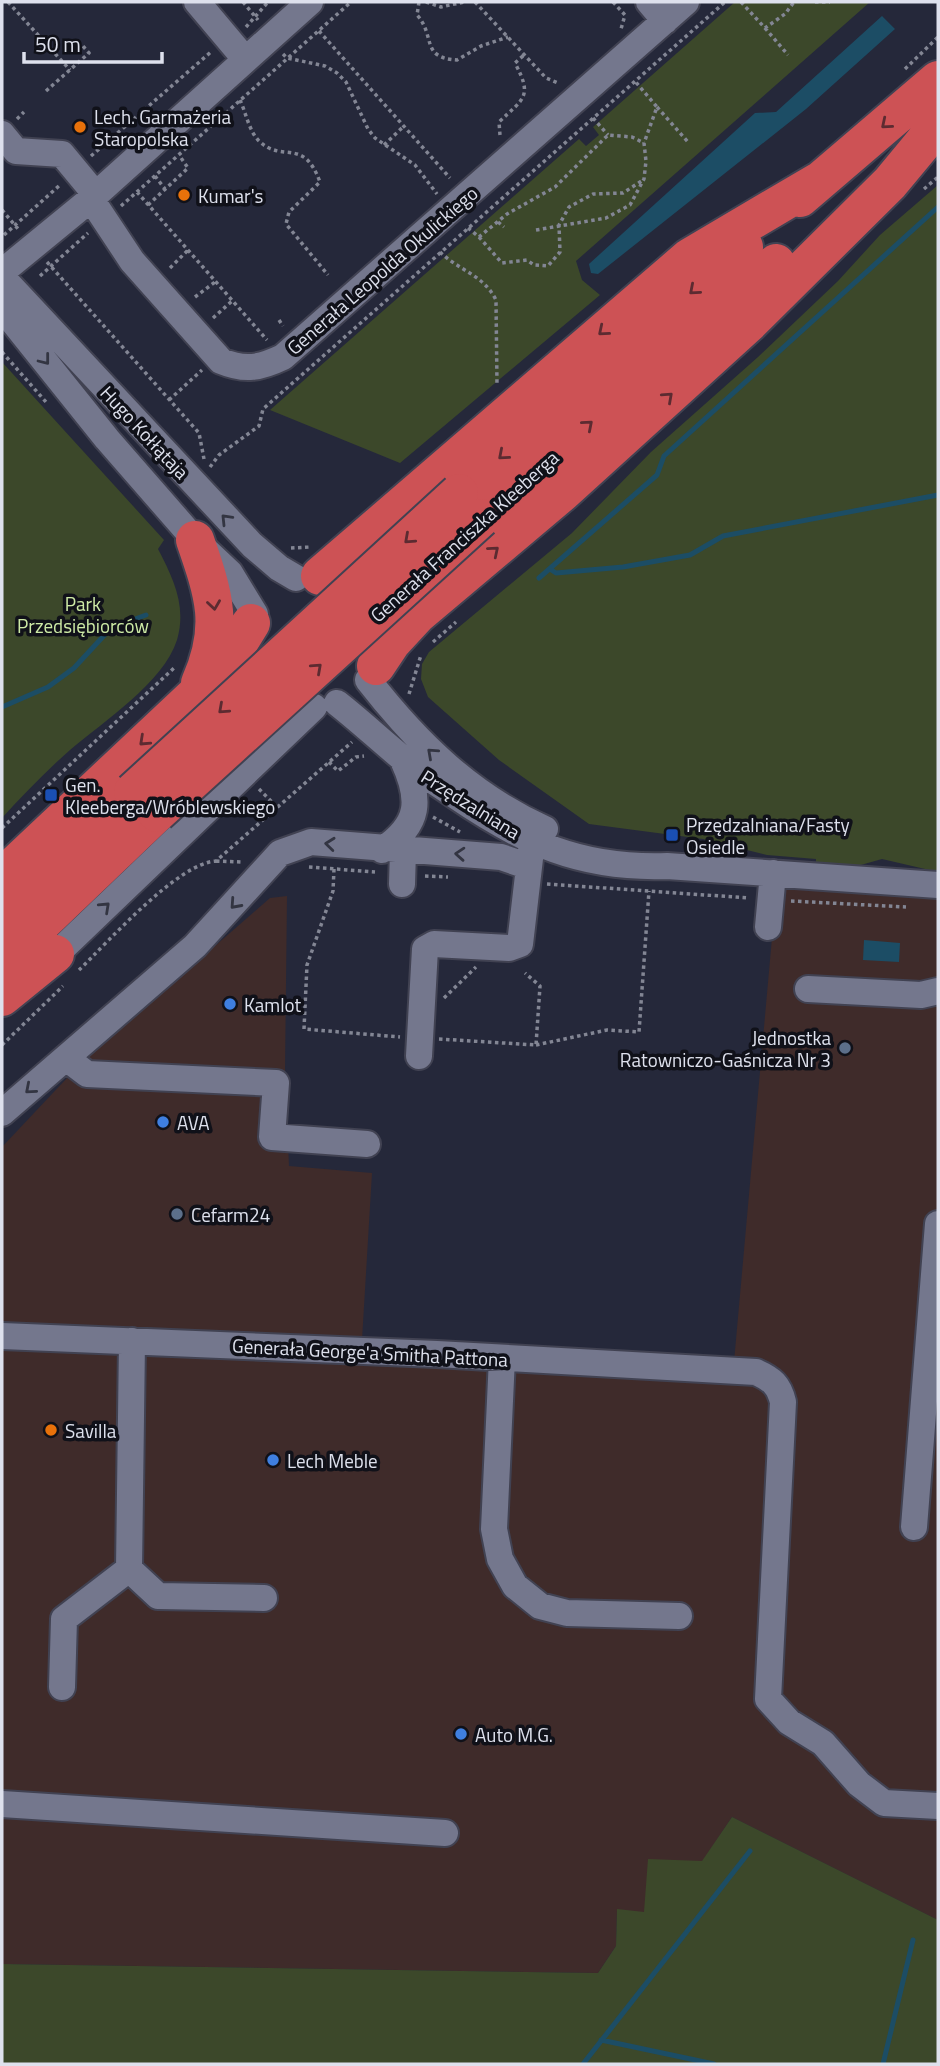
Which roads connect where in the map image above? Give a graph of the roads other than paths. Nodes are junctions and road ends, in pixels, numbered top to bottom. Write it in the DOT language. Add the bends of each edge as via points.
graph roads {
  1 [pos="197,2"];
  2 [pos="310,2"];
  3 [pos="686,2"];
  4 [pos="657,11"];
  5 [pos="238,50"];
  6 [pos="938,80"];
  7 [pos="938,124"];
  8 [pos="2,134"];
  9 [pos="819,181"];
  10 [pos="93,197"];
  11 [pos="2,275"];
  12 [pos="2,307"];
  13 [pos="470,505"];
  14 [pos="195,540"];
  15 [pos="308,577"];
  16 [pos="253,619"];
  17 [pos="372,673"];
  18 [pos="185,680"];
  19 [pos="326,705"];
  20 [pos="403,760"];
  21 [pos="145,802"];
  22 [pos="393,850"];
  23 [pos="530,854"];
  24 [pos="667,866"];
  25 [pos="773,873"];
  26 [pos="2,877"];
  27 [pos="402,884"];
  28 [pos="938,885"];
  29 [pos="2,917"];
  30 [pos="768,927"];
  31 [pos="2,961"];
  32 [pos="66,970"];
  33 [pos="808,989"];
  34 [pos="938,991"];
  35 [pos="2,997"];
  36 [pos="2,1008"];
  37 [pos="420,1047"];
  38 [pos="66,1058"];
  39 [pos="2,1113"];
  40 [pos="367,1144"];
  41 [pos="938,1224"];
  42 [pos="2,1336"];
  43 [pos="132,1340"];
  44 [pos="502,1358"];
  45 [pos="914,1527"];
  46 [pos="129,1569"];
  47 [pos="264,1598"];
  48 [pos="679,1616"];
  49 [pos="62,1687"];
  50 [pos="2,1804"];
  51 [pos="938,1806"];
  52 [pos="445,1833"];
  1 -- 5 [label="street"];
  2 -- 5 [label="street" via="262,27"];
  3 -- 4 [label="street, Generała Leopolda Okulickiego"];
  4 -- 10 [label="street, Generała Leopolda Okulickiego" via="451,209 283,357 261,367 240,369 221,361 132,261"];
  5 -- 10 [label="street"];
  6 -- 9 [label="highway, Generała Franciszka Kleeberga, one-way"];
  13 -- 7 [label="highway, Generała Franciszka Kleeberga, one-way"];
  17 -- 7 [label="highway, one-way" via="416,615 563,492 748,324 890,183"];
  8 -- 10 [label="street, Generała Leopolda Okulickiego" via="16,151 62,154"];
  9 -- 13 [label="highway, Generała Franciszka Kleeberga, one-way"];
  9 -- 15 [label="highway, one-way" via="690,257"];
  10 -- 11 [label="street"];
  15 -- 11 [label="street, Hugo Kołłątaja, one-way" via="279,568 252,545"];
  12 -- 14 [label="street, Hugo Kołłątaja, one-way"];
  13 -- 21 [label="highway, Generała Franciszka Kleeberga, bridge"];
  14 -- 16 [label="street, Hugo Kołłątaja" via="230,573"];
  14 -- 18 [label="highway, one-way" via="211,584 216,631 209,661"];
  15 -- 16 [label="street" via="267,595"];
  15 -- 17 [label="street" via="338,580 366,600 380,632"];
  16 -- 18 [label="highway, one-way" via="232,658"];
  16 -- 19 [label="street" via="251,657 267,688 289,702"];
  17 -- 19 [label="street" via="354,694"];
  24 -- 17 [label="street, Przędzalniana, one-way" via="583,845 505,807 412,736"];
  18 -- 26 [label="highway, one-way"];
  19 -- 20 [label="street, Przędzalniana" via="369,727"];
  32 -- 19 [label="street, one-way"];
  20 -- 22 [label="street" via="415,787 415,803 410,825"];
  20 -- 23 [label="street, Przędzalniana" via="502,827"];
  21 -- 29 [label="highway, Generała Franciszka Kleeberga"];
  21 -- 31 [label="highway, Generała Franciszka Kleeberga"];
  23 -- 22 [label="street, one-way" via="501,857"];
  22 -- 27 [label="street"];
  22 -- 38 [label="street, one-way" via="311,842 281,853 195,946"];
  23 -- 24 [label="street, Przędzalniana" via="604,864"];
  23 -- 37 [label="street" via="520,944 509,948 434,944 425,949"];
  24 -- 25 [label="street, Przędzalniana"];
  25 -- 28 [label="street, Przędzalniana"];
  25 -- 30 [label="street"];
  32 -- 35 [label="highway"];
  32 -- 36 [label="street"];
  33 -- 34 [label="street" via="921,995"];
  38 -- 39 [label="street, one-way"];
  38 -- 40 [label="street" via="87,1074 275,1083 272,1136"];
  41 -- 45 [label="street"];
  42 -- 43 [label="street, Generała George'a Smitha Pattona"];
  43 -- 44 [label="street, Generała George'a Smitha Pattona"];
  43 -- 46 [label="street"];
  44 -- 48 [label="street" via="494,1529 500,1559 515,1586 540,1606 567,1613"];
  44 -- 51 [label="street, Generała George'a Smitha Pattona" via="738,1371 771,1379 783,1402 768,1699 789,1722 823,1743 859,1784 884,1803"];
  46 -- 47 [label="street" via="158,1596"];
  46 -- 49 [label="street" via="64,1619"];
  50 -- 52 [label="street"];
}
